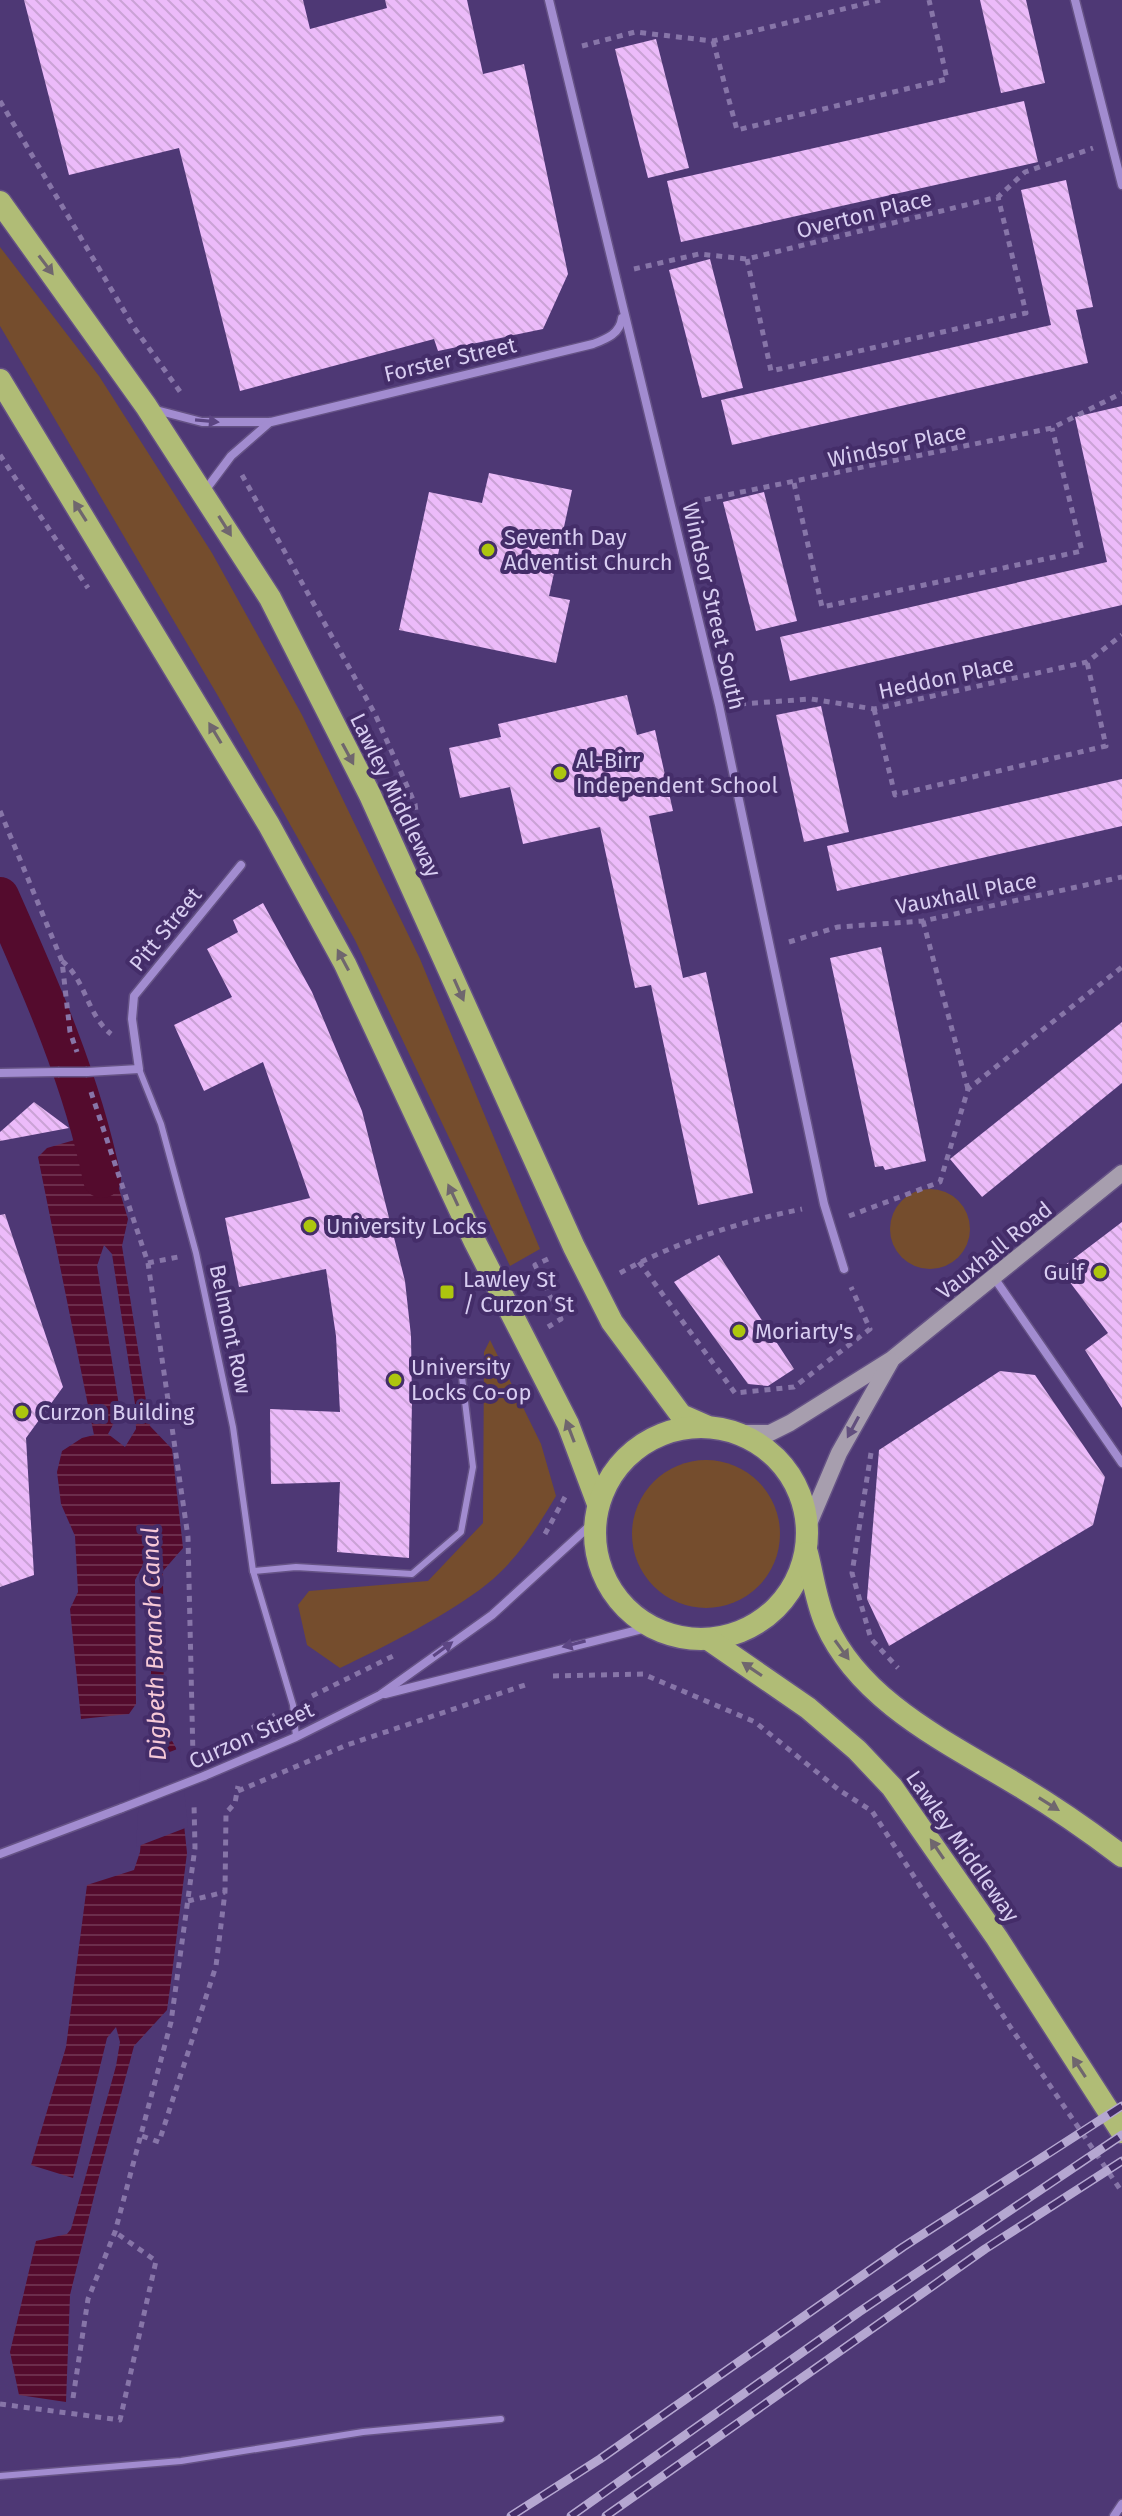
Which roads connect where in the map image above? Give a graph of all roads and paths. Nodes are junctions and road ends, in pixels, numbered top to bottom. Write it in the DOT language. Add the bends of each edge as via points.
graph roads {
  1 [pos="549,0"];
  2 [pos="880,0"];
  3 [pos="929,0"];
  4 [pos="1075,0"];
  5 [pos="713,41"];
  6 [pos="561,51"];
  7 [pos="1110,143"];
  8 [pos="1122,185"];
  9 [pos="998,197"];
  10 [pos="0,202"];
  11 [pos="747,259"];
  12 [pos="614,274"];
  13 [pos="623,313"];
  14 [pos="0,380"];
  15 [pos="1122,393"];
  16 [pos="146,406"];
  17 [pos="271,422"];
  18 [pos="1052,428"];
  19 [pos="794,483"];
  20 [pos="204,492"];
  21 [pos="672,506"];
  22 [pos="1122,635"];
  23 [pos="1087,662"];
  24 [pos="719,705"];
  25 [pos="874,709"];
  26 [pos="0,811"];
  27 [pos="241,865"];
  28 [pos="1122,877"];
  29 [pos="923,921"];
  30 [pos="768,948"];
  31 [pos="62,961"];
  32 [pos="1122,967"];
  33 [pos="134,1051"];
  34 [pos="80,1061"];
  35 [pos="139,1069"];
  36 [pos="0,1073"];
  37 [pos="968,1089"];
  38 [pos="90,1091"];
  39 [pos="1122,1173"];
  40 [pos="824,1204"];
  41 [pos="829,1224"];
  42 [pos="574,1247"];
  43 [pos="196,1253"];
  44 [pos="639,1262"];
  45 [pos="148,1263"];
  46 [pos="844,1269"];
  47 [pos="610,1278"];
  48 [pos="995,1279"];
  49 [pos="525,1340"];
  50 [pos="892,1359"];
  51 [pos="462,1377"];
  52 [pos="706,1426"];
  53 [pos="739,1433"];
  54 [pos="872,1448"];
  55 [pos="1122,1463"];
  56 [pos="596,1512"];
  57 [pos="808,1526"];
  58 [pos="806,1552"];
  59 [pos="253,1571"];
  60 [pos="650,1627"];
  61 [pos="708,1639"];
  62 [pos="904,1673"];
  63 [pos="550,1676"];
  64 [pos="535,1681"];
  65 [pos="380,1695"];
  66 [pos="296,1737"];
  67 [pos="193,1761"];
  68 [pos="193,1790"];
  69 [pos="0,1854"];
  70 [pos="1122,1856"];
  71 [pos="225,1892"];
  72 [pos="188,1901"];
  73 [pos="1122,2132"];
  74 [pos="142,2136"];
  75 [pos="1122,2192"];
  76 [pos="115,2232"];
  77 [pos="73,2398"];
  78 [pos="0,2404"];
  79 [pos="501,2419"];
  80 [pos="0,2476"];
  81 [pos="1122,2504"];
  82 [pos="1114,2516"];
  1 -- 6 [label="street, Windsor Street South"];
  2 -- 5 [label="path"];
  3 -- 5 [label="path" via="947,79 737,130"];
  4 -- 7 [label="street"];
  5 -- 6 [label="path" via="635,32"];
  6 -- 12 [label="street, Windsor Street South"];
  7 -- 8 [label="street"];
  7 -- 9 [label="path, Overton Place" via="1025,172"];
  9 -- 11 [label="path, Overton Place"];
  9 -- 11 [label="path" via="1026,313 771,371"];
  10 -- 16 [label="highway, Lawley Middleway, one-way"];
  11 -- 12 [label="path, Overton Place" via="699,254"];
  12 -- 13 [label="street, Windsor Street South"];
  13 -- 17 [label="street, Forster Street" via="621,325 608,339 593,344"];
  13 -- 21 [label="street, Windsor Street South"];
  49 -- 14 [label="highway, one-way" via="345,964 261,811"];
  15 -- 18 [label="path, Windsor Place"];
  16 -- 17 [label="street, Forster Street, one-way" via="202,422"];
  16 -- 20 [label="highway, Lawley Middleway"];
  17 -- 20 [label="street, Forster Street" via="231,456"];
  18 -- 19 [label="path, Windsor Place"];
  18 -- 19 [label="path" via="1082,551 822,607"];
  19 -- 21 [label="path, Windsor Place"];
  20 -- 42 [label="highway, Lawley Middleway, one-way" via="270,598 370,795"];
  21 -- 24 [label="street, Windsor Street South"];
  22 -- 23 [label="path, Heddon Place"];
  23 -- 25 [label="path, Heddon Place"];
  23 -- 25 [label="path" via="1106,746 895,795"];
  24 -- 25 [label="path, Heddon Place" via="811,699"];
  24 -- 30 [label="street, Windsor Street South"];
  26 -- 31 [label="path"];
  27 -- 33 [label="street, Pitt Street" via="134,996"];
  28 -- 29 [label="path, Vauxhall Place"];
  29 -- 30 [label="path, Vauxhall Place" via="838,927"];
  29 -- 37 [label="path"];
  30 -- 40 [label="street, Windsor Street South"];
  31 -- 33 [label="path" via="74,970 102,1027"];
  31 -- 34 [label="path" via="70,1032"];
  32 -- 37 [label="path"];
  33 -- 35 [label="street, Pitt Street"];
  35 -- 36 [label="street, bridge"];
  35 -- 43 [label="lane, Belmont Row" via="161,1124"];
  37 -- 41 [label="path" via="940,1182"];
  38 -- 45 [label="path"];
  39 -- 48 [label="main road, Vauxhall Road"];
  40 -- 41 [label="street, Windsor Street South"];
  40 -- 44 [label="path" via="760,1218"];
  41 -- 46 [label="street, Windsor Street South"];
  42 -- 49 [label="path" via="535,1265 561,1319"];
  42 -- 52 [label="highway, Lawley Middleway" via="638,1360 681,1415"];
  43 -- 45 [label="path"];
  43 -- 59 [label="lane, Belmont Row" via="233,1427"];
  44 -- 46 [label="path" via="735,1393 794,1387 870,1329"];
  44 -- 47 [label="path"];
  45 -- 67 [label="path" via="188,1537"];
  48 -- 50 [label="main road, Vauxhall Road"];
  48 -- 55 [label="street"];
  56 -- 49 [label="highway, one-way" via="568,1424"];
  50 -- 53 [label="main road, Vauxhall Road" via="770,1433"];
  50 -- 57 [label="main road, Vauxhall Road, one-way" via="839,1453"];
  51 -- 59 [label="lane" via="473,1467 461,1532 412,1574 296,1567"];
  52 -- 53 [label="highway"];
  52 -- 56 [label="highway" via="671,1430 639,1446 613,1471"];
  53 -- 57 [label="highway" via="787,1469 805,1506"];
  54 -- 62 [label="path" via="852,1573 871,1639"];
  56 -- 60 [label="highway" via="601,1571 612,1593"];
  65 -- 56 [label="street, Curzon Street, one-way" via="492,1615"];
  57 -- 58 [label="highway"];
  58 -- 61 [label="highway" via="798,1578 761,1621"];
  58 -- 70 [label="highway, Lawley Middleway, one-way" via="830,1632 887,1701"];
  59 -- 66 [label="lane, Belmont Row" via="293,1705"];
  60 -- 61 [label="highway" via="678,1637"];
  60 -- 65 [label="street, Curzon Street, one-way"];
  73 -- 61 [label="highway, Lawley Middleway, one-way" via="892,1787 808,1708"];
  63 -- 75 [label="path" via="643,1674 755,1722 872,1811"];
  64 -- 71 [label="path" via="347,1745 237,1791 226,1813"];
  65 -- 66 [label="street, Curzon Street"];
  66 -- 69 [label="street, Curzon Street, bridge"];
  68 -- 72 [label="path" via="195,1848"];
  71 -- 72 [label="path"];
  71 -- 74 [label="path" via="216,1966 159,2142"];
  72 -- 74 [label="path" via="171,2022"];
  74 -- 76 [label="path"];
  76 -- 77 [label="path" via="88,2299"];
  76 -- 78 [label="path" via="156,2261 120,2420"];
  79 -- 80 [label="lane" via="363,2432 181,2461"];
  81 -- 82 [label="street"];
}
